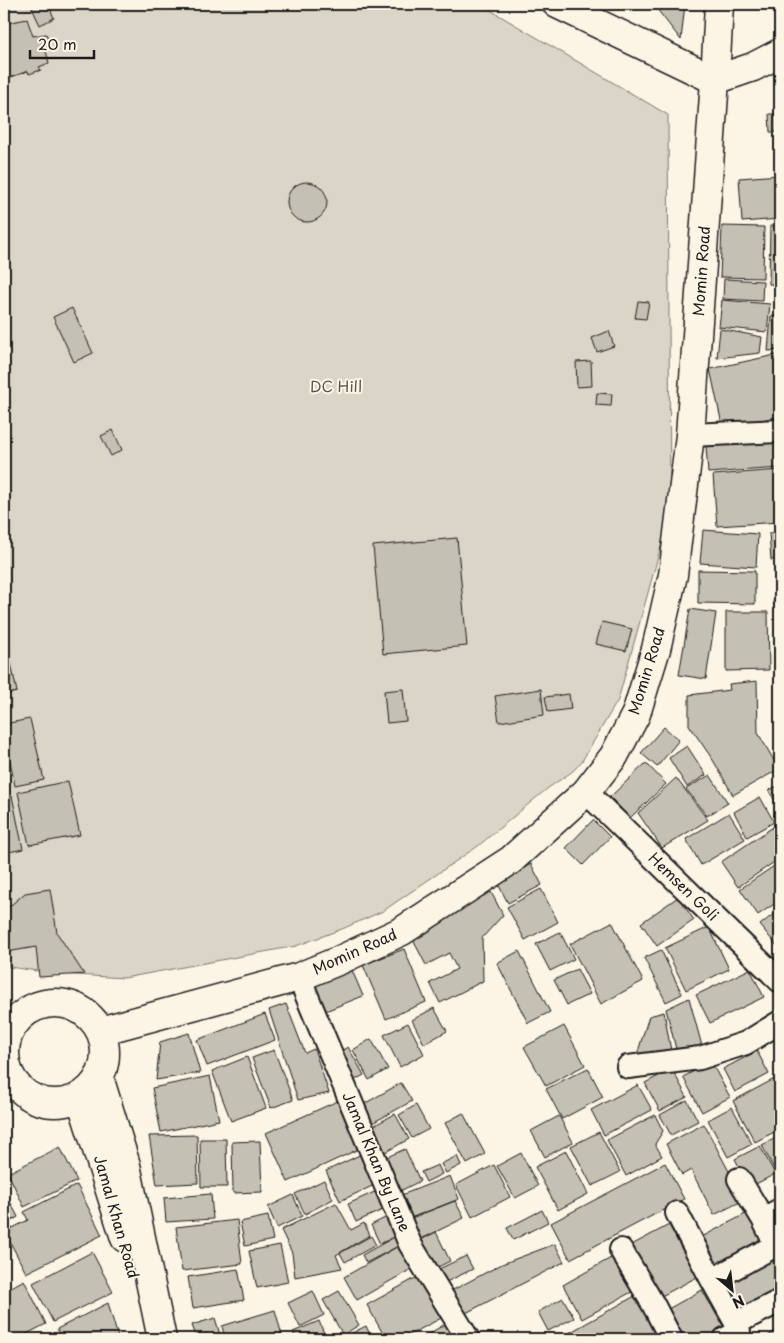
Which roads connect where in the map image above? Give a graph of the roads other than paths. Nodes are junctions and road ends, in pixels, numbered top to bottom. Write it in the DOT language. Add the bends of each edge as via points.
graph roads {
  1 [pos="557,4"];
  2 [pos="719,4"];
  3 [pos="780,53"];
  4 [pos="715,80"];
  5 [pos="780,431"];
  6 [pos="690,435"];
  7 [pos="586,792"];
  8 [pos="299,977"];
  9 [pos="780,981"];
  10 [pos="780,1022"];
  11 [pos="100,1030"];
  12 [pos="5,1050"];
  13 [pos="628,1067"];
  14 [pos="99,1077"];
  15 [pos="80,1096"];
  16 [pos="739,1179"];
  17 [pos="677,1213"];
  18 [pos="772,1214"];
  19 [pos="622,1250"];
  20 [pos="712,1280"];
  21 [pos="780,1301"];
  22 [pos="730,1331"];
  23 [pos="664,1337"];
  24 [pos="148,1339"];
  25 [pos="162,1339"];
  26 [pos="468,1339"];
  1 -- 4 [label="main road"];
  2 -- 4 [label="main road, Momin Road"];
  3 -- 4 [label="main road" via="753,67"];
  4 -- 6 [label="main road, Momin Road"];
  5 -- 6 [label="street"];
  6 -- 7 [label="main road, Momin Road" via="673,575 656,649 636,714 614,756"];
  7 -- 8 [label="main road, Momin Road" via="511,860 457,896 402,930"];
  7 -- 9 [label="street, Hemsen Goli"];
  8 -- 11 [label="main road, Momin Road"];
  8 -- 26 [label="street, Jamal Khan By Lane" via="410,1244"];
  10 -- 13 [label="street" via="746,1043 700,1058"];
  11 -- 12 [label="main road" via="83,1011 58,1003 46,1004 33,1008 18,1020"];
  11 -- 14 [label="main road" via="105,1046"];
  12 -- 15 [label="main road" via="11,1076 29,1095 54,1103"];
  14 -- 15 [label="main road"];
  14 -- 25 [label="main road" via="126,1165"];
  15 -- 24 [label="main road, Jamal Khan Road" via="128,1245"];
  16 -- 18 [label="street"];
  17 -- 20 [label="street"];
  18 -- 20 [label="street" via="776,1245"];
  19 -- 23 [label="street" via="653,1304"];
  20 -- 22 [label="street"];
  21 -- 22 [label="street"];
}
